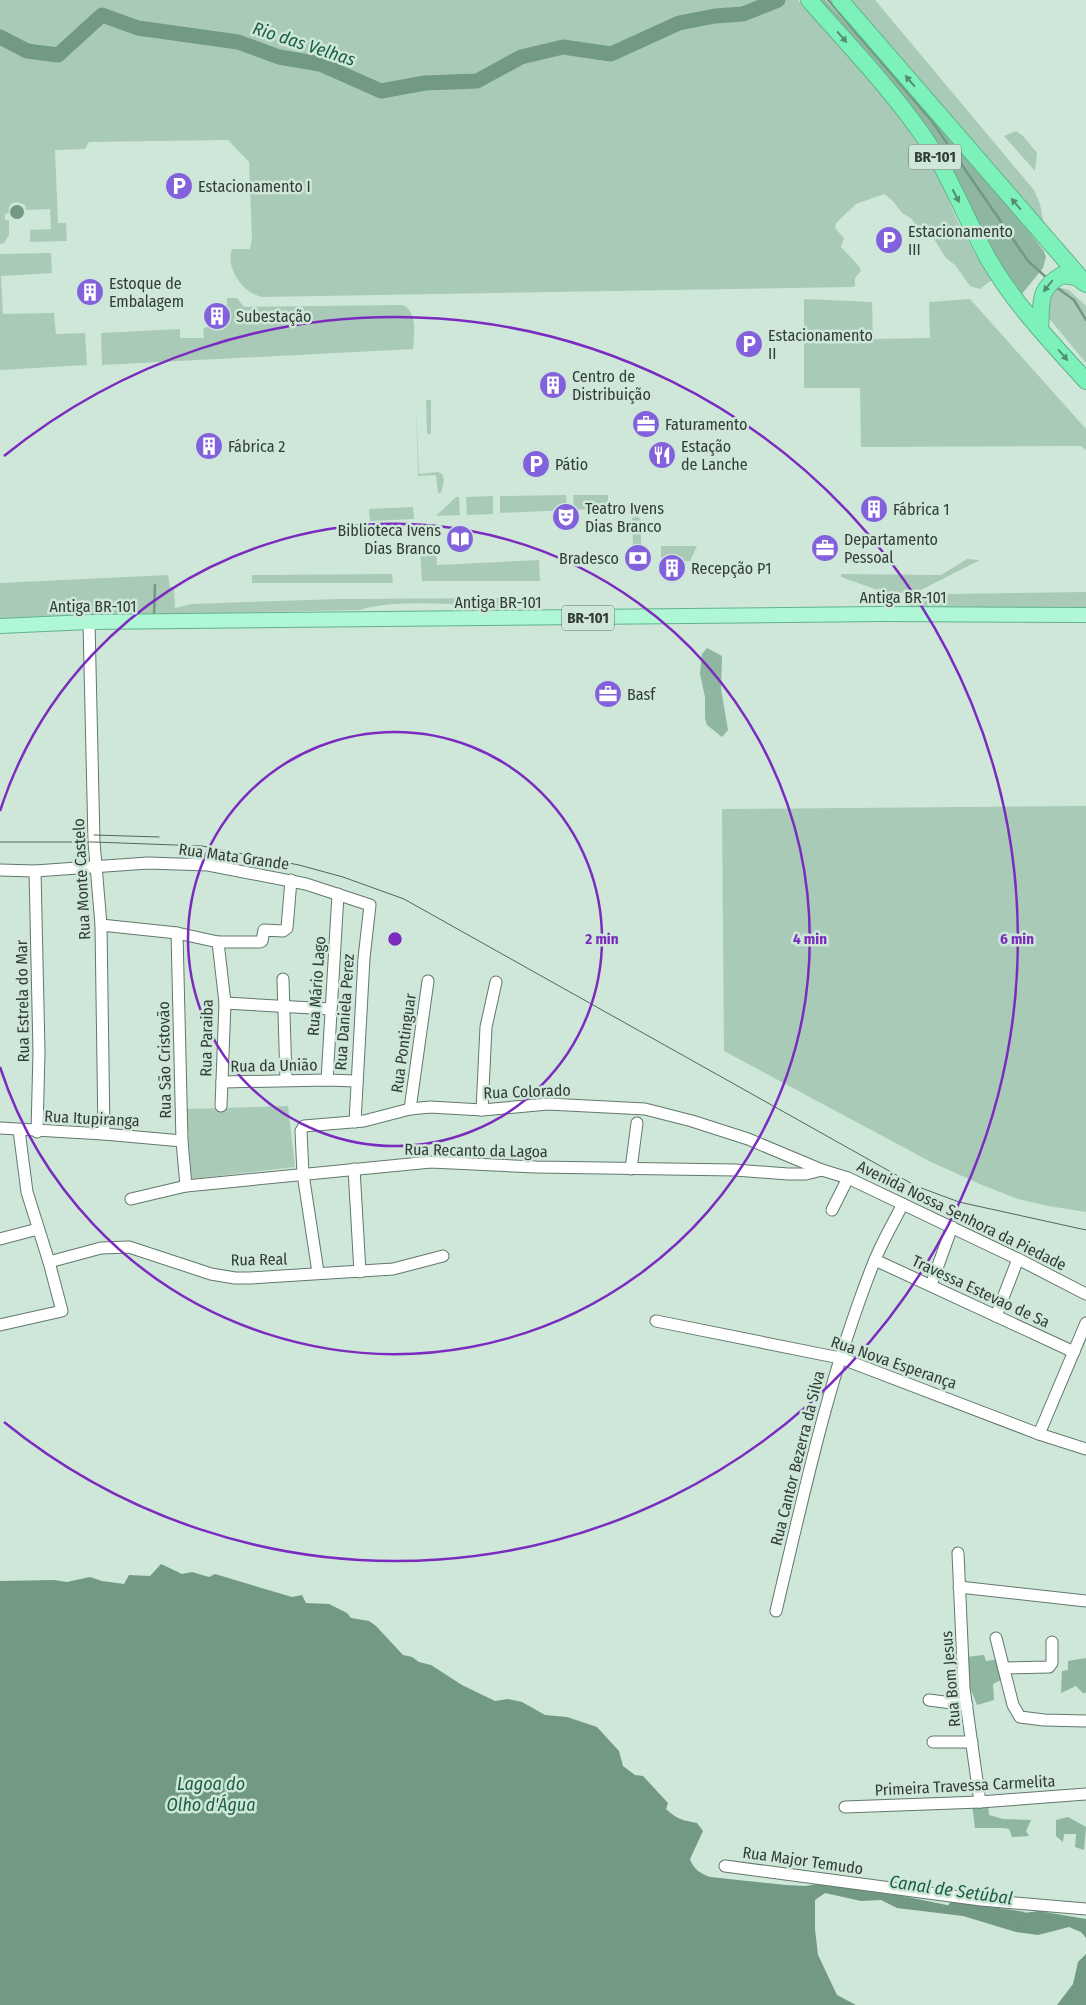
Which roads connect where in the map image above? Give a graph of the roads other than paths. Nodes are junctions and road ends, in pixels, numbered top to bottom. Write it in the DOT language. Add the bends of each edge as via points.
graph roads {
  1 [pos="809,0"];
  2 [pos="840,0"];
  3 [pos="1085,284"];
  4 [pos="1040,328"];
  5 [pos="1086,381"];
  6 [pos="1086,615"];
  7 [pos="90,622"];
  8 [pos="0,626"];
  9 [pos="96,867"];
  10 [pos="0,870"];
  11 [pos="35,871"];
  12 [pos="291,880"];
  13 [pos="338,894"];
  14 [pos="370,905"];
  15 [pos="101,926"];
  16 [pos="177,933"];
  17 [pos="218,942"];
  18 [pos="283,979"];
  19 [pos="428,981"];
  20 [pos="496,982"];
  21 [pos="225,1003"];
  22 [pos="283,1006"];
  23 [pos="330,1009"];
  24 [pos="286,1080"];
  25 [pos="327,1080"];
  26 [pos="356,1081"];
  27 [pos="222,1082"];
  28 [pos="221,1106"];
  29 [pos="410,1110"];
  30 [pos="482,1110"];
  31 [pos="355,1122"];
  32 [pos="637,1123"];
  33 [pos="0,1128"];
  34 [pos="19,1130"];
  35 [pos="37,1132"];
  36 [pos="104,1134"];
  37 [pos="182,1141"];
  38 [pos="354,1168"];
  39 [pos="631,1169"];
  40 [pos="822,1170"];
  41 [pos="303,1174"];
  42 [pos="848,1178"];
  43 [pos="186,1186"];
  44 [pos="131,1199"];
  45 [pos="902,1204"];
  46 [pos="832,1210"];
  47 [pos="952,1227"];
  48 [pos="38,1229"];
  49 [pos="0,1239"];
  50 [pos="443,1256"];
  51 [pos="1018,1259"];
  52 [pos="875,1260"];
  53 [pos="50,1262"];
  54 [pos="318,1272"];
  55 [pos="360,1272"];
  56 [pos="931,1284"];
  57 [pos="1086,1294"];
  58 [pos="996,1316"];
  59 [pos="656,1321"];
  60 [pos="1086,1323"];
  61 [pos="0,1325"];
  62 [pos="1074,1352"];
  63 [pos="840,1358"];
  64 [pos="1039,1434"];
  65 [pos="1086,1449"];
  66 [pos="958,1553"];
  67 [pos="959,1588"];
  68 [pos="1086,1601"];
  69 [pos="776,1611"];
  70 [pos="996,1638"];
  71 [pos="1052,1642"];
  72 [pos="1004,1668"];
  73 [pos="929,1700"];
  74 [pos="967,1705"];
  75 [pos="1086,1721"];
  76 [pos="933,1742"];
  77 [pos="972,1742"];
  78 [pos="1086,1794"];
  79 [pos="980,1802"];
  80 [pos="845,1807"];
  81 [pos="725,1866"];
  82 [pos="1086,1909"];
  1 -- 4 [label="highway, BR-101, one-way" via="920,131 990,261"];
  3 -- 2 [label="highway, BR-101, one-way"];
  3 -- 4 [label="highway, one-way" via="1077,276 1062,275 1046,287 1041,298"];
  4 -- 5 [label="highway, BR-101, one-way"];
  6 -- 7 [label="main road, Antiga BR-101 / BR-101"];
  7 -- 8 [label="main road, Antiga BR-101 / BR-101"];
  7 -- 9 [label="street, Rua Monte Castelo"];
  9 -- 11 [label="street, Rua Mata Grande"];
  9 -- 12 [label="street, Rua Mata Grande" via="148,863 208,865"];
  9 -- 15 [label="street, Rua Monte Castelo"];
  10 -- 11 [label="street, Rua Mata Grande"];
  11 -- 35 [label="street, Rua Estrela do Mar" via="40,1052"];
  12 -- 13 [label="street, Rua Mata Grande"];
  12 -- 17 [label="street" via="287,930 264,930 260,942"];
  13 -- 14 [label="street, Rua Mata Grande"];
  13 -- 23 [label="street, Rua Mário Lago"];
  14 -- 26 [label="street, Rua Daniela Perez"];
  15 -- 16 [label="street"];
  15 -- 36 [label="street, Rua Monte Castelo"];
  16 -- 17 [label="street"];
  16 -- 37 [label="street, Rua São Cristovão"];
  17 -- 21 [label="street, Rua Paraiba"];
  18 -- 22 [label="street"];
  19 -- 29 [label="street, Rua Pontinguar"];
  20 -- 30 [label="street" via="486,1027"];
  21 -- 22 [label="street"];
  21 -- 27 [label="street, Rua Paraiba"];
  22 -- 23 [label="street"];
  22 -- 24 [label="street"];
  23 -- 25 [label="street, Rua Mário Lago"];
  24 -- 25 [label="street, Rua da União"];
  24 -- 27 [label="street, Rua da União"];
  25 -- 26 [label="street, Rua da União"];
  26 -- 31 [label="street, Rua Daniela Perez"];
  27 -- 28 [label="street, Rua Paraiba"];
  29 -- 30 [label="street, Rua Colorado" via="438,1107"];
  29 -- 31 [label="street, Rua Colorado"];
  30 -- 40 [label="street, Rua Colorado" via="548,1104 654,1110 748,1139"];
  31 -- 41 [label="street, Rua Colorado" via="304,1126 301,1131"];
  32 -- 39 [label="street"];
  33 -- 34 [label="street, Rua Itupiranga"];
  34 -- 35 [label="street, Rua Itupiranga"];
  34 -- 48 [label="street" via="24,1180"];
  35 -- 36 [label="street, Rua Itupiranga"];
  36 -- 37 [label="street, Rua Itupiranga"];
  37 -- 43 [label="street, Rua São Cristovão"];
  38 -- 39 [label="street, Rua Recanto da Lagoa" via="450,1162"];
  38 -- 41 [label="street, Rua Recanto da Lagoa"];
  38 -- 55 [label="street"];
  39 -- 40 [label="street, Rua Recanto da Lagoa" via="734,1170 796,1175"];
  40 -- 42 [label="street, Avenida Nossa Senhora da Piedade"];
  41 -- 43 [label="street, Rua Recanto da Lagoa"];
  41 -- 54 [label="street"];
  42 -- 45 [label="street, Avenida Nossa Senhora da Piedade"];
  42 -- 46 [label="street"];
  43 -- 44 [label="street, Rua Recanto da Lagoa"];
  45 -- 47 [label="street, Avenida Nossa Senhora da Piedade"];
  45 -- 52 [label="street, Rua Cantor Bezerra da Silva"];
  47 -- 51 [label="street, Avenida Nossa Senhora da Piedade"];
  47 -- 56 [label="street"];
  48 -- 49 [label="street"];
  48 -- 53 [label="street"];
  50 -- 55 [label="street, Rua Real" via="393,1269"];
  51 -- 57 [label="street, Avenida Nossa Senhora da Piedade"];
  51 -- 58 [label="street"];
  52 -- 56 [label="street, Travessa Estevao de Sa"];
  52 -- 63 [label="street, Rua Cantor Bezerra da Silva"];
  53 -- 54 [label="street, Rua Real" via="93,1250 120,1247 235,1278"];
  53 -- 61 [label="street" via="62,1311"];
  54 -- 55 [label="street, Rua Real"];
  56 -- 58 [label="street, Travessa Estevao de Sa"];
  58 -- 62 [label="street, Travessa Estevao de Sa"];
  59 -- 63 [label="street, Rua Nova Esperança"];
  60 -- 62 [label="street"];
  62 -- 64 [label="street"];
  63 -- 64 [label="street, Rua Nova Esperança"];
  63 -- 69 [label="street, Rua Cantor Bezerra da Silva"];
  64 -- 65 [label="street, Rua Nova Esperança"];
  66 -- 67 [label="street, Rua Bom Jesus"];
  67 -- 68 [label="street"];
  67 -- 74 [label="street, Rua Bom Jesus"];
  70 -- 72 [label="street"];
  71 -- 72 [label="street" via="1053,1661 1049,1667"];
  72 -- 75 [label="street" via="1013,1704 1020,1717"];
  73 -- 74 [label="street"];
  74 -- 77 [label="street, Rua Bom Jesus"];
  76 -- 77 [label="street"];
  77 -- 79 [label="street, Rua Bom Jesus"];
  78 -- 79 [label="street, Primeira Travessa Carmelita"];
  79 -- 80 [label="street, Primeira Travessa Carmelita"];
  81 -- 82 [label="street, Rua Major Temudo" via="981,1900"];
}
